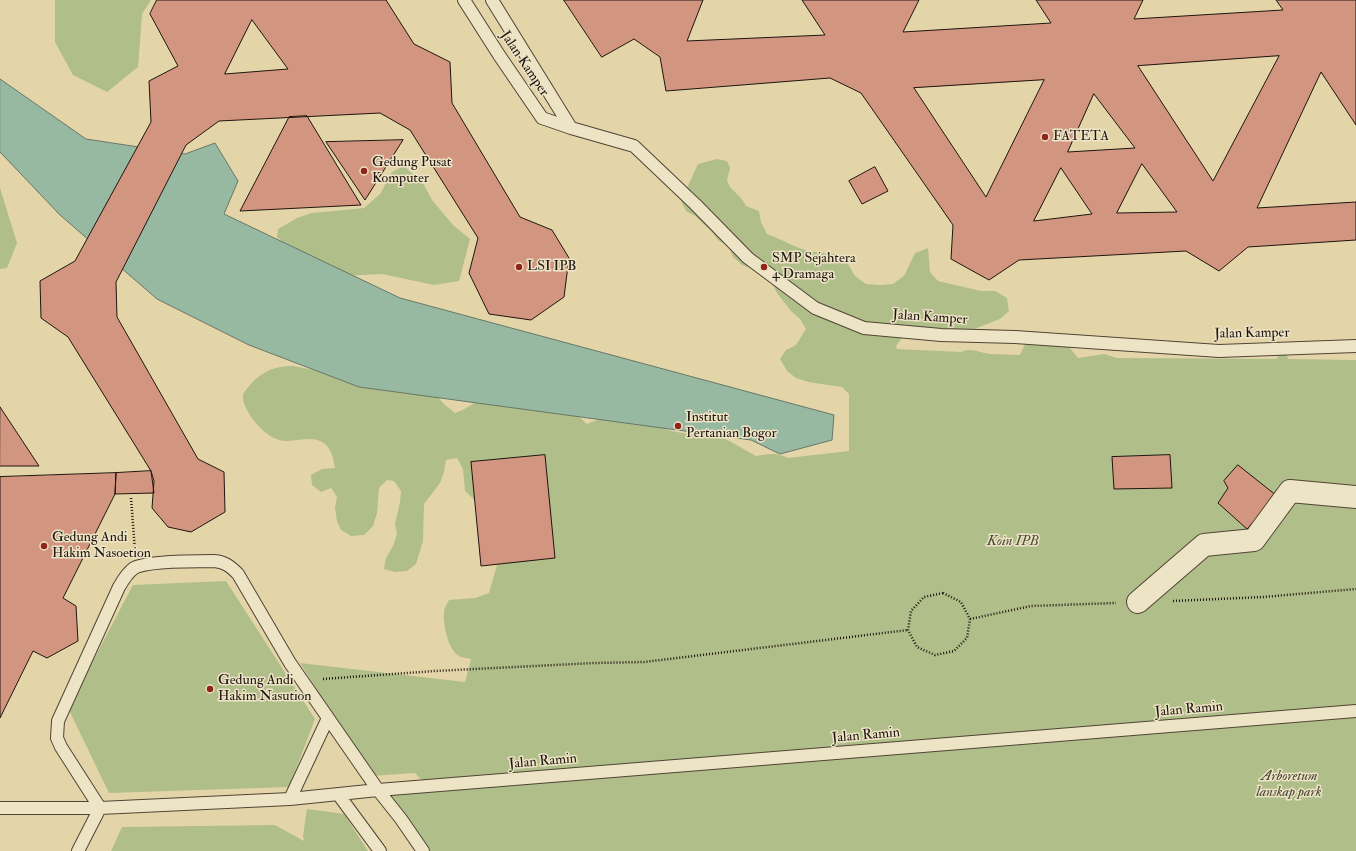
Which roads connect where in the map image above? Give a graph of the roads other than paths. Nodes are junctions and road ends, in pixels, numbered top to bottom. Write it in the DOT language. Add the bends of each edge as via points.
graph roads {
  1 [pos="464,0"];
  2 [pos="492,0"];
  3 [pos="571,128"];
  4 [pos="1356,346"];
  5 [pos="1356,497"];
  6 [pos="1138,602"];
  7 [pos="1356,711"];
  8 [pos="328,718"];
  9 [pos="378,790"];
  10 [pos="338,794"];
  11 [pos="290,799"];
  12 [pos="0,808"];
  13 [pos="100,808"];
  14 [pos="78,851"];
  15 [pos="380,851"];
  16 [pos="423,851"];
  1 -- 3 [label="lane, Jalan Kamper" via="542,118"];
  2 -- 3 [label="lane, Jalan Kamper"];
  3 -- 4 [label="lane, Jalan Kamper" via="634,146 748,258 815,308 864,328 941,335 1220,351"];
  5 -- 6 [label="street" via="1290,491 1254,540 1204,545"];
  7 -- 9 [label="lane, Jalan Ramin"];
  8 -- 9 [label="lane"];
  8 -- 11 [label="lane"];
  8 -- 13 [label="lane" via="302,681 231,566 214,561 158,563 136,567 126,574 119,587 58,721 57,738 61,747"];
  9 -- 10 [label="lane, Jalan Ramin"];
  9 -- 16 [label="lane"];
  10 -- 11 [label="lane, Jalan Ramin"];
  10 -- 15 [label="lane"];
  11 -- 13 [label="lane, Jalan Ramin"];
  12 -- 13 [label="lane, Jalan Ramin"];
  13 -- 14 [label="lane"];
}
